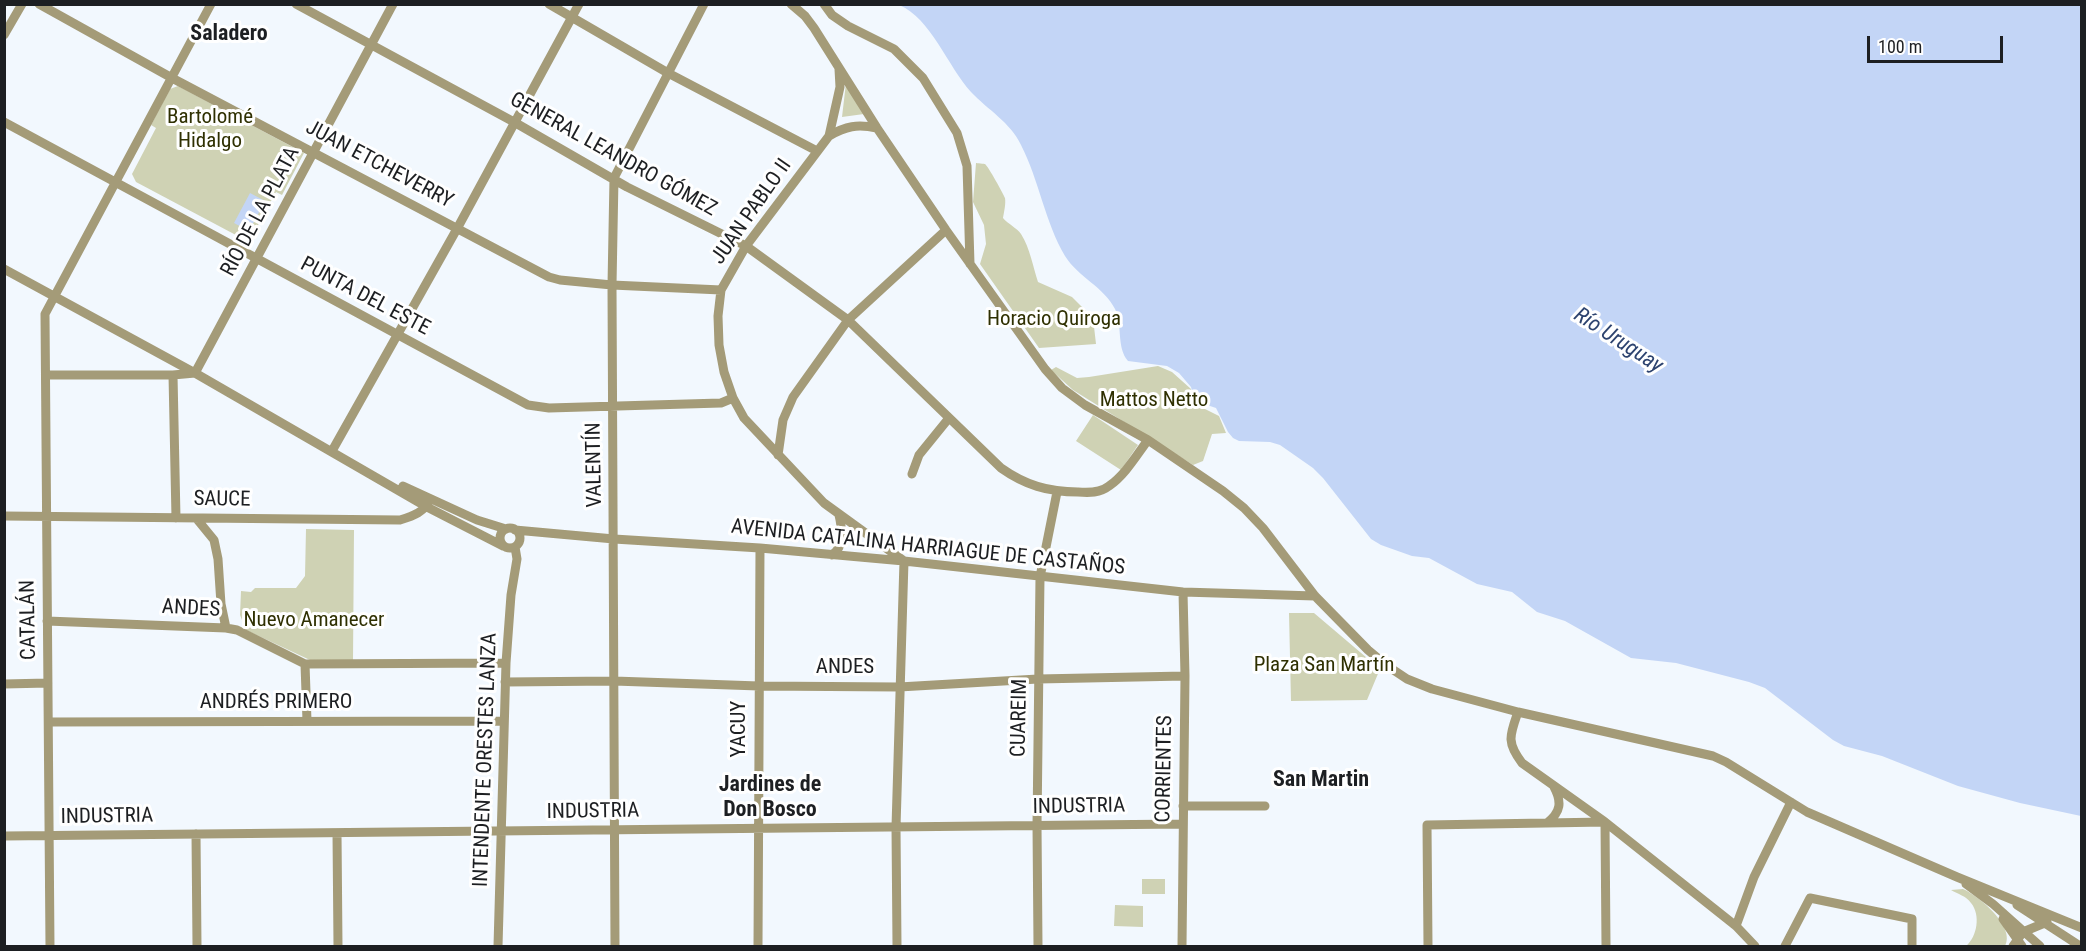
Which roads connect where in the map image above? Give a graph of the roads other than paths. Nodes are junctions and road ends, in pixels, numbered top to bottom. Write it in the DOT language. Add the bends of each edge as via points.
graph roads {
  1 [pos="22,4"];
  2 [pos="39,4"];
  3 [pos="211,4"];
  4 [pos="296,4"];
  5 [pos="393,4"];
  6 [pos="549,4"];
  7 [pos="579,4"];
  8 [pos="704,4"];
  9 [pos="791,4"];
  10 [pos="824,4"];
  11 [pos="572,17"];
  12 [pos="4,35"];
  13 [pos="372,45"];
  14 [pos="839,66"];
  15 [pos="668,73"];
  16 [pos="172,78"];
  17 [pos="4,122"];
  18 [pos="514,122"];
  19 [pos="877,128"];
  20 [pos="829,136"];
  21 [pos="817,151"];
  22 [pos="314,152"];
  23 [pos="614,178"];
  24 [pos="115,182"];
  25 [pos="458,227"];
  26 [pos="946,230"];
  27 [pos="746,246"];
  28 [pos="256,258"];
  29 [pos="970,264"];
  30 [pos="4,269"];
  31 [pos="612,285"];
  32 [pos="722,290"];
  33 [pos="53,296"];
  34 [pos="848,320"];
  35 [pos="398,335"];
  36 [pos="195,373"];
  37 [pos="46,375"];
  38 [pos="173,375"];
  39 [pos="733,398"];
  40 [pos="612,406"];
  41 [pos="949,418"];
  42 [pos="1148,440"];
  43 [pos="332,451"];
  44 [pos="778,455"];
  45 [pos="912,474"];
  46 [pos="1057,492"];
  47 [pos="429,503"];
  48 [pos="840,515"];
  49 [pos="4,516"];
  50 [pos="46,517"];
  51 [pos="176,518"];
  52 [pos="196,518"];
  53 [pos="511,529"];
  54 [pos="538,533"];
  55 [pos="614,539"];
  56 [pos="511,546"];
  57 [pos="760,548"];
  58 [pos="832,555"];
  59 [pos="904,561"];
  60 [pos="1040,577"];
  61 [pos="1183,592"];
  62 [pos="1315,596"];
  63 [pos="47,621"];
  64 [pos="226,628"];
  65 [pos="506,663"];
  66 [pos="305,664"];
  67 [pos="1185,676"];
  68 [pos="1038,678"];
  69 [pos="614,681"];
  70 [pos="505,682"];
  71 [pos="48,683"];
  72 [pos="4,684"];
  73 [pos="759,686"];
  74 [pos="899,687"];
  75 [pos="1518,712"];
  76 [pos="308,721"];
  77 [pos="504,721"];
  78 [pos="49,722"];
  79 [pos="1553,785"];
  80 [pos="1791,802"];
  81 [pos="1183,806"];
  82 [pos="1265,806"];
  83 [pos="1605,822"];
  84 [pos="1547,823"];
  85 [pos="1182,824"];
  86 [pos="1037,825"];
  87 [pos="896,827"];
  88 [pos="758,828"];
  89 [pos="614,830"];
  90 [pos="500,831"];
  91 [pos="337,833"];
  92 [pos="196,834"];
  93 [pos="4,836"];
  94 [pos="48,836"];
  95 [pos="1957,877"];
  96 [pos="2000,893"];
  97 [pos="2067,921"];
  98 [pos="2045,922"];
  99 [pos="1736,926"];
  100 [pos="2082,928"];
  101 [pos="2019,941"];
  102 [pos="50,946"];
  103 [pos="197,946"];
  104 [pos="338,946"];
  105 [pos="498,946"];
  106 [pos="615,946"];
  107 [pos="758,946"];
  108 [pos="897,946"];
  109 [pos="1038,946"];
  110 [pos="1182,946"];
  111 [pos="1428,946"];
  112 [pos="1606,946"];
  113 [pos="1755,946"];
  114 [pos="1785,946"];
  115 [pos="1912,946"];
  116 [pos="2040,946"];
  117 [pos="2080,946"];
  1 -- 12 [label="street"];
  2 -- 16 [label="street, JUAN ETCHEVERRY"];
  3 -- 16 [label="street, CATALÁN"];
  4 -- 13 [label="street, GENERAL LEANDRO GÓMEZ"];
  5 -- 13 [label="street, RÍO DE LA PLATA"];
  6 -- 11 [label="street"];
  7 -- 11 [label="street"];
  8 -- 15 [label="street, VALENTÍN"];
  9 -- 14 [label="street" via="814,28"];
  10 -- 29 [label="street" via="848,26 894,49 923,78 957,134 967,166"];
  11 -- 15 [label="street"];
  11 -- 18 [label="street"];
  13 -- 18 [label="street, GENERAL LEANDRO GÓMEZ"];
  13 -- 22 [label="street, RÍO DE LA PLATA"];
  14 -- 19 [label="street"];
  14 -- 20 [label="street, JUAN PABLO II" via="840,87"];
  15 -- 21 [label="street"];
  15 -- 23 [label="street, VALENTÍN"];
  16 -- 22 [label="street, JUAN ETCHEVERRY"];
  16 -- 24 [label="street, CATALÁN"];
  17 -- 24 [label="street, PUNTA DEL ESTE"];
  18 -- 23 [label="street, GENERAL LEANDRO GÓMEZ"];
  18 -- 25 [label="street"];
  19 -- 20 [label="street" via="850,126"];
  19 -- 26 [label="street"];
  20 -- 21 [label="street, JUAN PABLO II"];
  21 -- 27 [label="street, JUAN PABLO II"];
  22 -- 25 [label="street, JUAN ETCHEVERRY"];
  22 -- 28 [label="street, RÍO DE LA PLATA"];
  23 -- 27 [label="street, GENERAL LEANDRO GÓMEZ"];
  23 -- 31 [label="street, VALENTÍN"];
  24 -- 28 [label="street, PUNTA DEL ESTE"];
  24 -- 33 [label="street, CATALÁN"];
  25 -- 31 [label="street, JUAN ETCHEVERRY" via="549,277"];
  25 -- 35 [label="street"];
  26 -- 29 [label="street"];
  26 -- 34 [label="street"];
  27 -- 32 [label="street, JUAN PABLO II"];
  27 -- 34 [label="street, GENERAL LEANDRO GÓMEZ"];
  28 -- 35 [label="street, PUNTA DEL ESTE"];
  28 -- 36 [label="street, RÍO DE LA PLATA"];
  29 -- 42 [label="street" via="1062,388"];
  30 -- 33 [label="street, AVENIDA CATALINA HARRIAGUE DE CASTAÑOS"];
  31 -- 32 [label="street, JUAN ETCHEVERRY"];
  31 -- 40 [label="street, VALENTÍN"];
  32 -- 39 [label="street, JUAN PABLO II" via="719,345"];
  33 -- 36 [label="street, AVENIDA CATALINA HARRIAGUE DE CASTAÑOS"];
  33 -- 37 [label="street, CATALÁN" via="45,314"];
  34 -- 41 [label="street, GENERAL LEANDRO GÓMEZ"];
  34 -- 44 [label="street" via="793,397 783,420"];
  35 -- 40 [label="street, PUNTA DEL ESTE" via="528,405"];
  35 -- 43 [label="street"];
  36 -- 38 [label="street"];
  36 -- 43 [label="street, AVENIDA CATALINA HARRIAGUE DE CASTAÑOS"];
  37 -- 38 [label="street"];
  37 -- 50 [label="street, CATALÁN"];
  38 -- 51 [label="street"];
  39 -- 40 [label="street, PUNTA DEL ESTE" via="721,403"];
  39 -- 44 [label="street, JUAN PABLO II" via="744,418"];
  40 -- 55 [label="street, VALENTÍN"];
  41 -- 45 [label="street" via="919,455"];
  41 -- 46 [label="street, GENERAL LEANDRO GÓMEZ" via="1017,480"];
  42 -- 46 [label="street, GENERAL LEANDRO GÓMEZ" via="1117,480 1106,488 1094,493"];
  42 -- 62 [label="street" via="1244,508"];
  43 -- 47 [label="street, AVENIDA CATALINA HARRIAGUE DE CASTAÑOS"];
  44 -- 48 [label="street, JUAN PABLO II"];
  46 -- 60 [label="street, CUAREIM"];
  47 -- 52 [label="street, SAUCE" via="400,520"];
  47 -- 53 [label="street, AVENIDA CATALINA HARRIAGUE DE CASTAÑOS"];
  47 -- 56 [label="street, AVENIDA CATALINA HARRIAGUE DE CASTAÑOS"];
  48 -- 58 [label="street" via="841,543"];
  48 -- 59 [label="street, JUAN PABLO II"];
  49 -- 50 [label="street, SAUCE"];
  50 -- 51 [label="street, SAUCE"];
  50 -- 63 [label="street, CATALÁN"];
  51 -- 52 [label="street, SAUCE"];
  52 -- 64 [label="street" via="214,540"];
  53 -- 54 [label="street, AVENIDA CATALINA HARRIAGUE DE CASTAÑOS"];
  53 -- 56 [label="street" via="519,535"];
  53 -- 56 [label="street" via="500,537"];
  54 -- 55 [label="street, AVENIDA CATALINA HARRIAGUE DE CASTAÑOS"];
  54 -- 56 [label="street"];
  55 -- 57 [label="street, AVENIDA CATALINA HARRIAGUE DE CASTAÑOS"];
  55 -- 69 [label="street, VALENTÍN"];
  56 -- 65 [label="street, INTENDENTE ORESTES LANZA" via="517,559"];
  57 -- 58 [label="street, AVENIDA CATALINA HARRIAGUE DE CASTAÑOS"];
  57 -- 73 [label="street, YACUY"];
  58 -- 59 [label="street, AVENIDA CATALINA HARRIAGUE DE CASTAÑOS"];
  59 -- 60 [label="street, AVENIDA CATALINA HARRIAGUE DE CASTAÑOS"];
  59 -- 74 [label="street"];
  60 -- 61 [label="street, AVENIDA CATALINA HARRIAGUE DE CASTAÑOS"];
  60 -- 68 [label="street, CUAREIM"];
  61 -- 62 [label="street, AVENIDA CATALINA HARRIAGUE DE CASTAÑOS"];
  61 -- 67 [label="street, CORRIENTES"];
  62 -- 75 [label="street" via="1368,650 1407,679"];
  63 -- 64 [label="street, ANDES"];
  63 -- 71 [label="street, CATALÁN"];
  64 -- 66 [label="street, ANDES"];
  65 -- 66 [label="street, ANDES"];
  65 -- 70 [label="street, INTENDENTE ORESTES LANZA"];
  66 -- 76 [label="street"];
  67 -- 68 [label="street, ANDES"];
  67 -- 81 [label="street, CORRIENTES"];
  68 -- 74 [label="street, ANDES"];
  68 -- 86 [label="street, CUAREIM"];
  69 -- 70 [label="street, ANDES"];
  69 -- 73 [label="street, ANDES"];
  69 -- 89 [label="street, VALENTÍN"];
  70 -- 77 [label="street, INTENDENTE ORESTES LANZA"];
  71 -- 72 [label="street"];
  71 -- 78 [label="street, CATALÁN"];
  73 -- 74 [label="street, ANDES"];
  73 -- 88 [label="street, YACUY"];
  74 -- 87 [label="street"];
  75 -- 79 [label="street" via="1510,736 1512,750 1522,763"];
  75 -- 80 [label="street" via="1713,756"];
  76 -- 77 [label="street, ANDRÉS PRIMERO"];
  76 -- 78 [label="street, ANDRÉS PRIMERO"];
  77 -- 90 [label="street, INTENDENTE ORESTES LANZA"];
  78 -- 94 [label="street, CATALÁN"];
  79 -- 83 [label="street"];
  79 -- 84 [label="street" via="1560,806"];
  80 -- 95 [label="street"];
  80 -- 99 [label="street" via="1754,878"];
  81 -- 82 [label="street"];
  81 -- 85 [label="street, CORRIENTES"];
  83 -- 84 [label="street"];
  83 -- 99 [label="street"];
  83 -- 112 [label="street"];
  84 -- 111 [label="street" via="1427,825"];
  85 -- 86 [label="street, INDUSTRIA"];
  85 -- 110 [label="street, CORRIENTES"];
  86 -- 87 [label="street, INDUSTRIA"];
  86 -- 109 [label="street, CUAREIM"];
  87 -- 88 [label="street, INDUSTRIA"];
  87 -- 108 [label="street"];
  88 -- 89 [label="street, INDUSTRIA"];
  88 -- 107 [label="street, YACUY"];
  89 -- 90 [label="street, INDUSTRIA"];
  89 -- 106 [label="street, VALENTÍN"];
  90 -- 91 [label="street, INDUSTRIA"];
  90 -- 105 [label="street, INTENDENTE ORESTES LANZA"];
  91 -- 92 [label="street, INDUSTRIA"];
  91 -- 104 [label="street"];
  92 -- 94 [label="street, INDUSTRIA"];
  92 -- 103 [label="street"];
  93 -- 94 [label="street, INDUSTRIA"];
  94 -- 102 [label="street, CATALÁN"];
  95 -- 96 [label="street"];
  95 -- 101 [label="street" via="1993,904"];
  96 -- 97 [label="street"];
  96 -- 98 [label="street"];
  97 -- 98 [label="street"];
  97 -- 100 [label="street"];
  98 -- 101 [label="street"];
  98 -- 117 [label="street"];
  99 -- 113 [label="street"];
  101 -- 116 [label="street"];
  114 -- 115 [label="street" via="1810,898 1912,919"];
}
